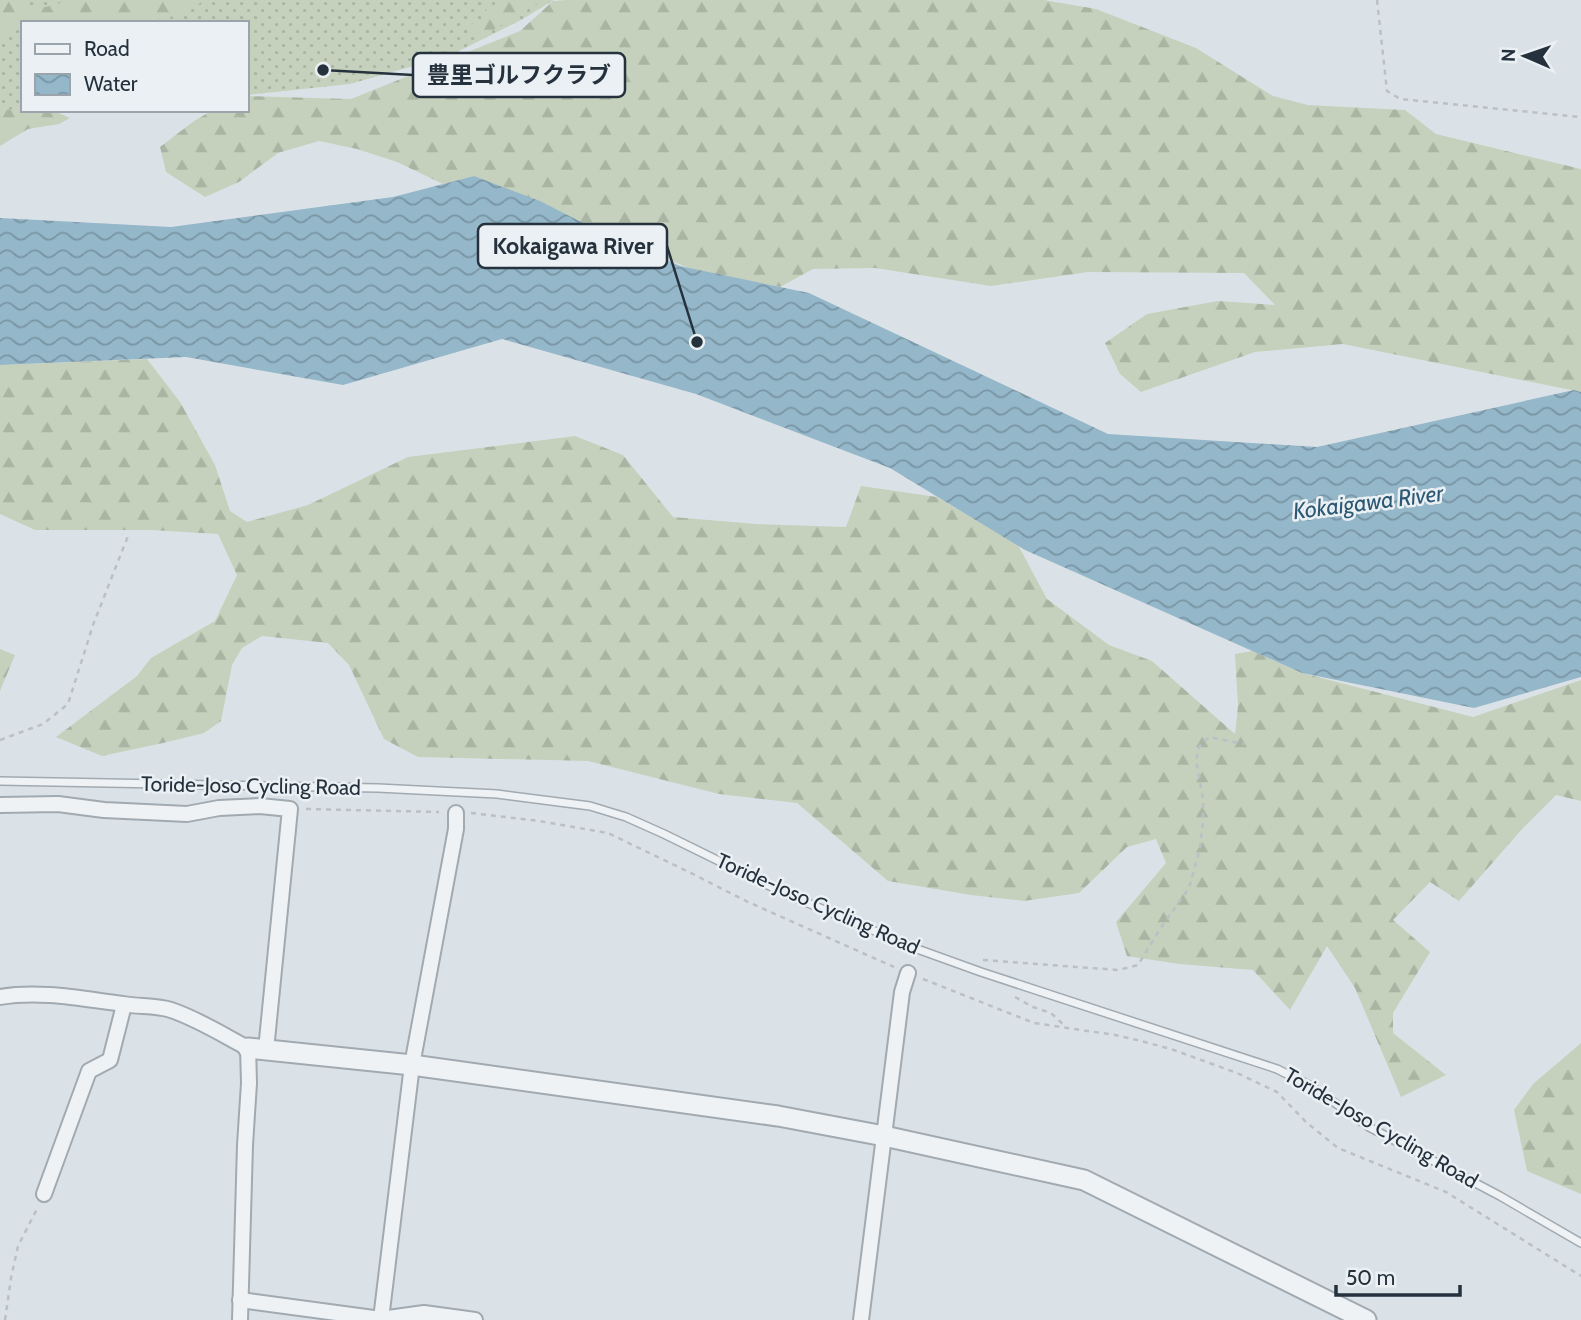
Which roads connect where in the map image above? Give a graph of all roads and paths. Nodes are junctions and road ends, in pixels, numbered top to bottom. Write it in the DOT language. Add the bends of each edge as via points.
graph roads {
  1 [pos="1377,0"];
  2 [pos="1581,117"];
  3 [pos="128,536"];
  4 [pos="0,740"];
  5 [pos="1244,744"];
  6 [pos="0,781"];
  7 [pos="0,805"];
  8 [pos="290,809"];
  9 [pos="456,813"];
  10 [pos="974,970"];
  11 [pos="908,973"];
  12 [pos="0,997"];
  13 [pos="124,1004"];
  14 [pos="257,1049"];
  15 [pos="412,1065"];
  16 [pos="884,1136"];
  17 [pos="44,1194"];
  18 [pos="1581,1243"];
  19 [pos="1581,1276"];
  20 [pos="240,1300"];
  21 [pos="381,1319"];
  22 [pos="5,1320"];
  23 [pos="240,1320"];
  24 [pos="475,1320"];
  25 [pos="861,1320"];
  26 [pos="1366,1320"];
  1 -- 2 [label="path" via="1387,91 1400,99"];
  3 -- 4 [label="path" via="68,704 43,724"];
  5 -- 10 [label="path" via="1209,737 1199,747 1196,761 1203,821 1189,888 1138,965 1118,970 982,960"];
  6 -- 10 [label="lane, Toride-Joso Cycling Road" via="378,788 497,794 590,806 626,817 865,928"];
  7 -- 8 [label="street" via="58,804 187,814 260,806"];
  8 -- 9 [label="path"];
  8 -- 14 [label="street"];
  9 -- 11 [label="path" via="608,833"];
  9 -- 15 [label="street"];
  10 -- 18 [label="lane, Toride-Joso Cycling Road" via="1277,1069 1369,1126"];
  11 -- 16 [label="street"];
  11 -- 19 [label="path" via="1034,1023 1137,1040 1237,1073 1277,1093 1338,1148 1446,1192"];
  12 -- 13 [label="street" via="79,997"];
  13 -- 14 [label="street" via="168,1009"];
  13 -- 17 [label="street" via="110,1060 89,1071"];
  14 -- 15 [label="street"];
  14 -- 20 [label="street" via="249,1083"];
  15 -- 16 [label="street" via="778,1116"];
  15 -- 21 [label="street"];
  16 -- 25 [label="street"];
  16 -- 26 [label="street" via="1084,1180"];
  17 -- 22 [label="path" via="18,1246"];
  20 -- 21 [label="street"];
  20 -- 23 [label="street"];
  21 -- 24 [label="street" via="424,1313"];
}
